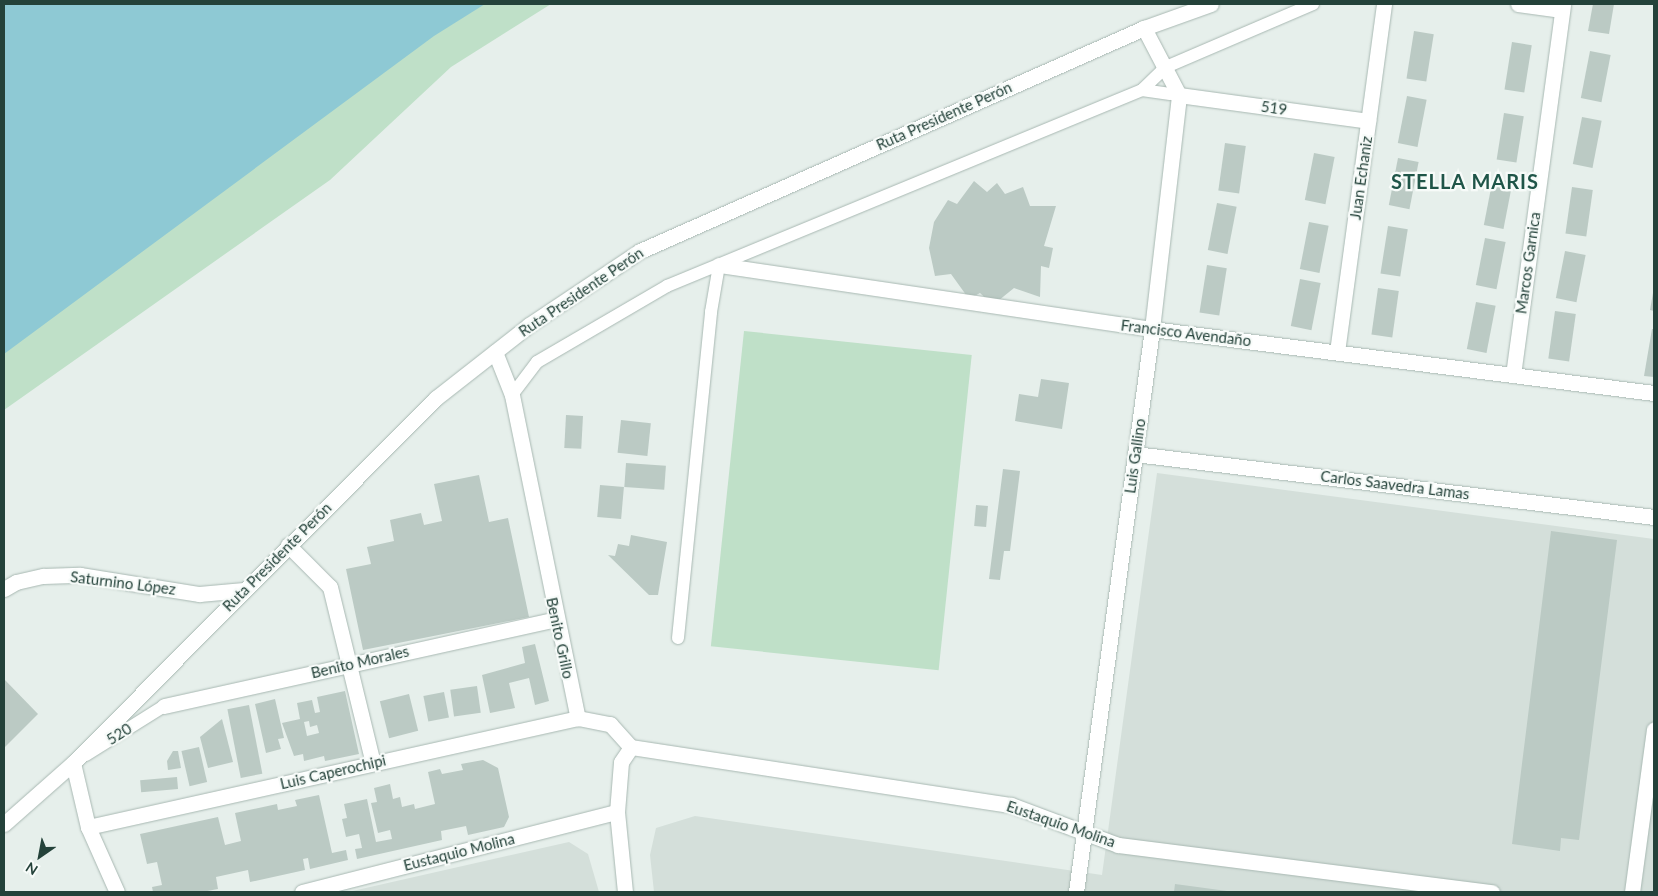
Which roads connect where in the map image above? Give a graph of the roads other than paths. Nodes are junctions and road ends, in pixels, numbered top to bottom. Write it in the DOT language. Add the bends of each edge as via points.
graph roads {
  1 [pos="1211,4"];
  2 [pos="1314,4"];
  3 [pos="1384,4"];
  4 [pos="1518,4"];
  5 [pos="1563,7"];
  6 [pos="1144,28"];
  7 [pos="1166,67"];
  8 [pos="1142,90"];
  9 [pos="1179,95"];
  10 [pos="1368,121"];
  11 [pos="719,265"];
  12 [pos="1152,329"];
  13 [pos="495,352"];
  14 [pos="1337,352"];
  15 [pos="1513,375"];
  16 [pos="1654,393"];
  17 [pos="512,395"];
  18 [pos="1135,454"];
  19 [pos="1654,517"];
  20 [pos="288,545"];
  21 [pos="4,590"];
  22 [pos="244,590"];
  23 [pos="555,619"];
  24 [pos="678,638"];
  25 [pos="351,664"];
  26 [pos="164,706"];
  27 [pos="578,718"];
  28 [pos="1654,729"];
  29 [pos="632,747"];
  30 [pos="73,763"];
  31 [pos="373,763"];
  32 [pos="617,812"];
  33 [pos="4,824"];
  34 [pos="88,827"];
  35 [pos="1084,830"];
  36 [pos="117,892"];
  37 [pos="302,892"];
  38 [pos="625,892"];
  39 [pos="1076,892"];
  40 [pos="1492,892"];
  41 [pos="1632,892"];
  1 -- 6 [label="street, Ruta Presidente Perón"];
  2 -- 7 [label="lane"];
  3 -- 10 [label="street, Juan Echaniz"];
  4 -- 5 [label="street"];
  5 -- 15 [label="street, Marcos Garnica"];
  6 -- 7 [label="street"];
  6 -- 13 [label="street, Ruta Presidente Perón" via="640,251 529,325"];
  7 -- 8 [label="lane"];
  7 -- 9 [label="street"];
  8 -- 9 [label="lane"];
  8 -- 11 [label="lane"];
  9 -- 10 [label="street, 519"];
  9 -- 12 [label="street, Luis Gallino"];
  10 -- 14 [label="street, Juan Echaniz"];
  11 -- 12 [label="street, Francisco Avendaño"];
  11 -- 17 [label="lane" via="667,286 537,362"];
  11 -- 24 [label="lane" via="711,312"];
  12 -- 14 [label="street, Francisco Avendaño"];
  12 -- 18 [label="street, Luis Gallino"];
  13 -- 17 [label="street, Benito Grillo"];
  13 -- 20 [label="street, Ruta Presidente Perón" via="436,398"];
  14 -- 15 [label="street, Francisco Avendaño"];
  15 -- 16 [label="street, Francisco Avendaño"];
  17 -- 23 [label="street, Benito Grillo"];
  18 -- 19 [label="street, Carlos Saavedra Lamas"];
  18 -- 35 [label="street, Luis Gallino"];
  20 -- 22 [label="street, Ruta Presidente Perón"];
  20 -- 25 [label="street" via="330,587"];
  21 -- 22 [label="street, Saturnino López" via="16,582 42,576 80,575 199,594"];
  22 -- 30 [label="street, Ruta Presidente Perón"];
  23 -- 25 [label="street, Benito Morales"];
  23 -- 27 [label="street, Benito Grillo"];
  25 -- 26 [label="street, Benito Morales"];
  25 -- 31 [label="street"];
  26 -- 30 [label="lane, 520"];
  27 -- 29 [label="street" via="610,724"];
  27 -- 31 [label="street, Luis Caperochipi"];
  28 -- 41 [label="street"];
  29 -- 32 [label="street" via="621,762"];
  29 -- 35 [label="street, Eustaquio Molina" via="1012,805"];
  30 -- 33 [label="street"];
  30 -- 34 [label="street"];
  31 -- 34 [label="street, Luis Caperochipi"];
  32 -- 37 [label="street, Eustaquio Molina"];
  32 -- 38 [label="street"];
  34 -- 36 [label="street"];
  35 -- 39 [label="street, Luis Gallino"];
  35 -- 40 [label="street, Eustaquio Molina" via="1118,845"];
}
